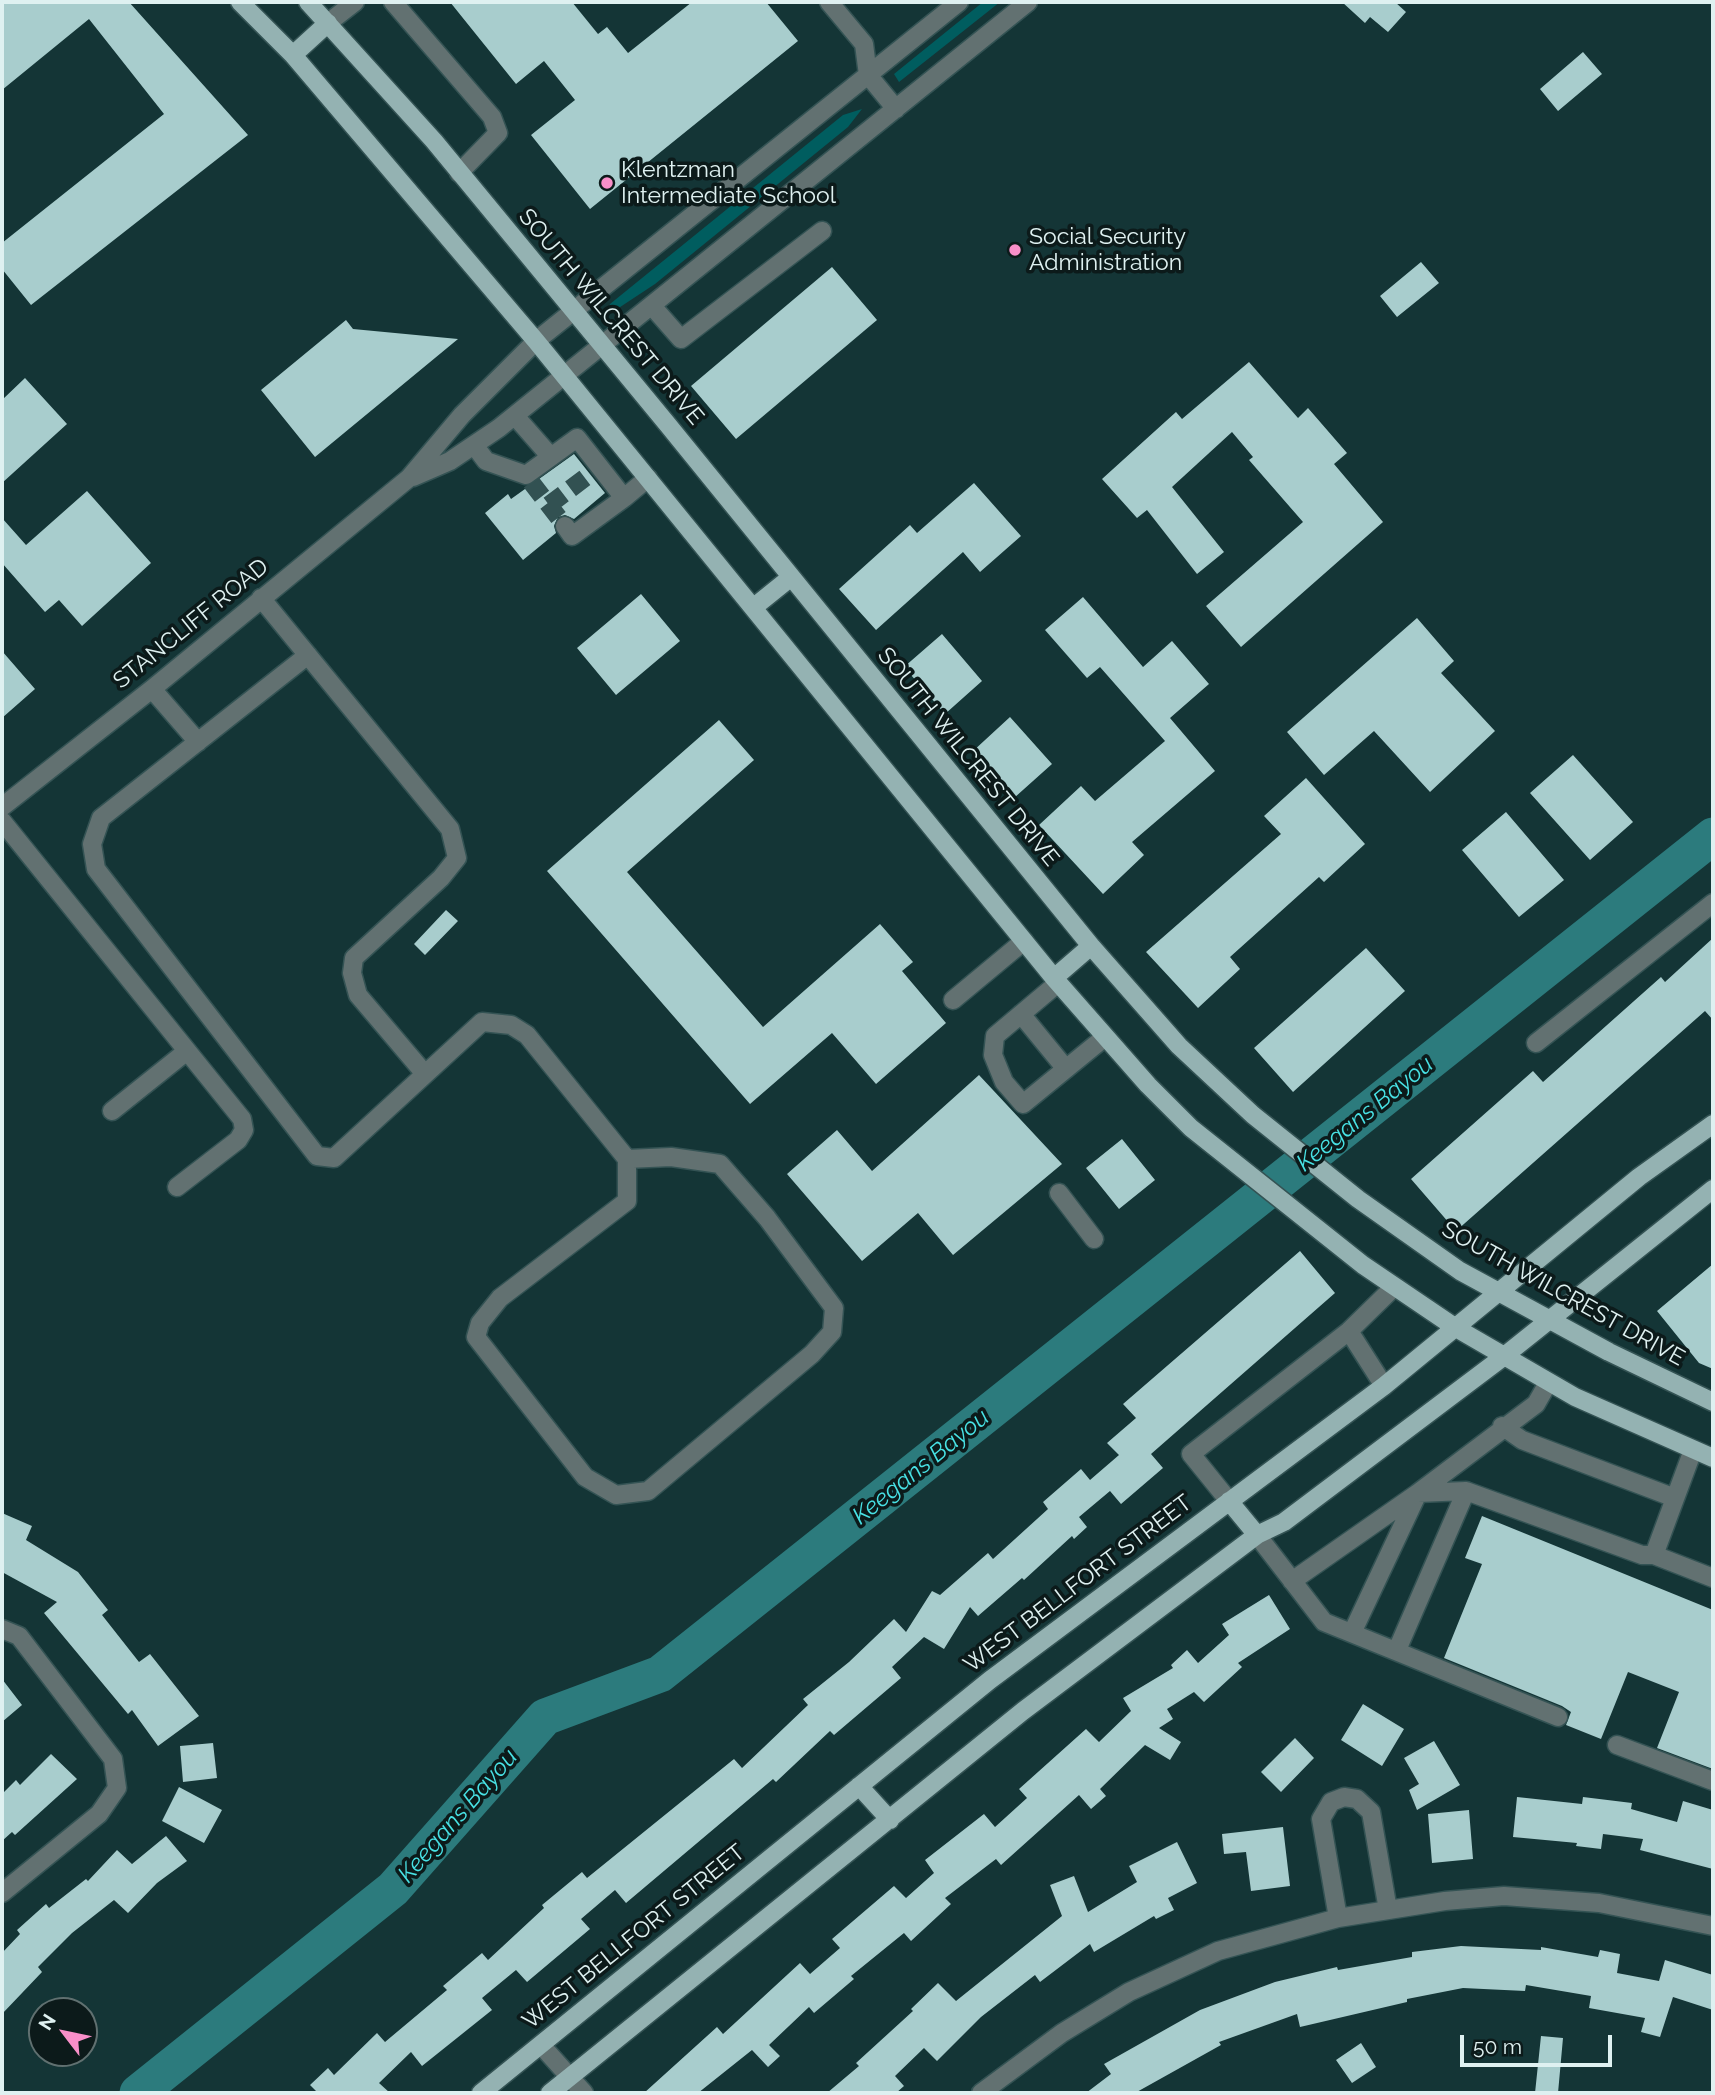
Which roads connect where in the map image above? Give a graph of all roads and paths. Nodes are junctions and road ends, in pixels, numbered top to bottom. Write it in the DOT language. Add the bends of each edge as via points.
graph roads {
  1 [pos="240,2"];
  2 [pos="308,2"];
  3 [pos="355,2"];
  4 [pos="393,2"];
  5 [pos="829,2"];
  6 [pos="959,2"];
  7 [pos="1028,2"];
  8 [pos="844,10"];
  9 [pos="328,23"];
  10 [pos="293,55"];
  11 [pos="868,75"];
  12 [pos="896,108"];
  13 [pos="460,173"];
  14 [pos="822,231"];
  15 [pos="652,306"];
  16 [pos="574,311"];
  17 [pos="536,341"];
  18 [pos="603,346"];
  19 [pos="565,376"];
  20 [pos="515,416"];
  21 [pos="601,421"];
  22 [pos="577,438"];
  23 [pos="474,445"];
  24 [pos="551,457"];
  25 [pos="409,478"];
  26 [pos="648,478"];
  27 [pos="624,498"];
  28 [pos="565,526"];
  29 [pos="790,578"];
  30 [pos="261,598"];
  31 [pos="754,607"];
  32 [pos="308,655"];
  33 [pos="152,689"];
  34 [pos="198,742"];
  35 [pos="2,807"];
  36 [pos="2,821"];
  37 [pos="1713,903"];
  38 [pos="1024,941"];
  39 [pos="1091,946"];
  40 [pos="1056,980"];
  41 [pos="953,1000"];
  42 [pos="1021,1014"];
  43 [pos="1105,1037"];
  44 [pos="1536,1043"];
  45 [pos="187,1051"];
  46 [pos="1066,1069"];
  47 [pos="425,1074"];
  48 [pos="112,1111"];
  49 [pos="1713,1124"];
  50 [pos="627,1159"];
  51 [pos="177,1188"];
  52 [pos="1713,1189"];
  53 [pos="1059,1193"];
  54 [pos="1094,1240"];
  55 [pos="1394,1287"];
  56 [pos="1499,1292"];
  57 [pos="1551,1320"];
  58 [pos="1456,1328"];
  59 [pos="1349,1331"];
  60 [pos="1503,1357"];
  61 [pos="1548,1383"];
  62 [pos="1384,1386"];
  63 [pos="1713,1402"];
  64 [pos="1502,1426"];
  65 [pos="1693,1450"];
  66 [pos="1713,1458"];
  67 [pos="1466,1491"];
  68 [pos="1418,1493"];
  69 [pos="1675,1498"];
  70 [pos="1228,1501"];
  71 [pos="1257,1535"];
  72 [pos="1654,1555"];
  73 [pos="1713,1578"];
  74 [pos="1292,1581"];
  75 [pos="2,1629"];
  76 [pos="1352,1633"];
  77 [pos="1397,1650"];
  78 [pos="1558,1717"];
  79 [pos="1617,1745"];
  80 [pos="1713,1781"];
  81 [pos="859,1786"];
  82 [pos="890,1820"];
  83 [pos="2,1893"];
  84 [pos="1388,1910"];
  85 [pos="1338,1918"];
  86 [pos="1713,1926"];
  87 [pos="541,2045"];
  88 [pos="570,2077"];
  89 [pos="481,2093"];
  90 [pos="550,2093"];
  91 [pos="584,2093"];
  92 [pos="981,2093"];
  1 -- 10 [label="main road"];
  2 -- 9 [label="main road, SOUTH WILCREST DRIVE"];
  3 -- 9 [label="street"];
  4 -- 13 [label="street" via="492,117 498,133"];
  5 -- 8 [label="street"];
  6 -- 11 [label="street, STANCLIFF ROAD"];
  7 -- 12 [label="street, STANCLIFF ROAD"];
  8 -- 11 [label="street" via="864,44"];
  9 -- 10 [label="main road"];
  9 -- 13 [label="main road, SOUTH WILCREST DRIVE"];
  10 -- 17 [label="main road"];
  11 -- 12 [label="street"];
  11 -- 16 [label="street, STANCLIFF ROAD"];
  12 -- 15 [label="street, STANCLIFF ROAD"];
  13 -- 16 [label="main road, SOUTH WILCREST DRIVE"];
  14 -- 15 [label="street" via="681,340"];
  15 -- 18 [label="street, STANCLIFF ROAD"];
  16 -- 17 [label="street, STANCLIFF ROAD"];
  16 -- 18 [label="main road, SOUTH WILCREST DRIVE"];
  17 -- 19 [label="main road"];
  17 -- 25 [label="street, STANCLIFF ROAD" via="462,415"];
  18 -- 19 [label="street, STANCLIFF ROAD"];
  18 -- 29 [label="main road, SOUTH WILCREST DRIVE"];
  19 -- 20 [label="street, STANCLIFF ROAD"];
  19 -- 21 [label="main road"];
  20 -- 23 [label="street, STANCLIFF ROAD"];
  20 -- 24 [label="street"];
  21 -- 22 [label="street"];
  21 -- 26 [label="main road"];
  22 -- 24 [label="street"];
  22 -- 27 [label="street" via="595,470"];
  23 -- 24 [label="street" via="486,461 528,479"];
  23 -- 25 [label="street, STANCLIFF ROAD"];
  25 -- 30 [label="street, STANCLIFF ROAD"];
  26 -- 27 [label="street"];
  26 -- 31 [label="main road"];
  27 -- 28 [label="street" via="572,536"];
  29 -- 31 [label="main road"];
  29 -- 39 [label="main road, SOUTH WILCREST DRIVE"];
  30 -- 32 [label="street"];
  30 -- 33 [label="street, STANCLIFF ROAD"];
  31 -- 38 [label="main road"];
  32 -- 34 [label="street"];
  32 -- 47 [label="street" via="450,830 457,858 354,958 352,973 358,995"];
  33 -- 34 [label="street"];
  33 -- 35 [label="street, STANCLIFF ROAD"];
  34 -- 47 [label="street" via="101,818 92,844 96,869 317,1156 334,1158"];
  36 -- 45 [label="street"];
  37 -- 44 [label="street"];
  38 -- 40 [label="main road"];
  38 -- 41 [label="street"];
  39 -- 40 [label="main road"];
  39 -- 56 [label="main road, SOUTH WILCREST DRIVE" via="1179,1045 1274,1131 1348,1191"];
  40 -- 42 [label="street"];
  40 -- 43 [label="main road"];
  42 -- 46 [label="street"];
  42 -- 46 [label="street" via="995,1036 993,1055 1004,1082 1023,1104"];
  43 -- 46 [label="street"];
  43 -- 55 [label="main road" via="1148,1085 1235,1165"];
  45 -- 48 [label="street"];
  45 -- 51 [label="street" via="242,1119 244,1130 238,1140"];
  47 -- 50 [label="street" via="482,1023 511,1025 527,1035"];
  49 -- 56 [label="main road, WEST BELLFORT STREET" via="1639,1177"];
  50 -- 50 [label="street" via="627,1200 500,1298 480,1323 477,1338 585,1478 616,1495 648,1491 812,1354 832,1332 834,1308 720,1164 671,1157"];
  52 -- 57 [label="main road"];
  53 -- 54 [label="street"];
  55 -- 58 [label="main road"];
  55 -- 59 [label="street"];
  56 -- 57 [label="main road, SOUTH WILCREST DRIVE"];
  56 -- 58 [label="main road, WEST BELLFORT STREET"];
  57 -- 60 [label="main road"];
  57 -- 63 [label="main road, SOUTH WILCREST DRIVE"];
  58 -- 60 [label="main road"];
  58 -- 62 [label="main road, WEST BELLFORT STREET"];
  59 -- 62 [label="street"];
  59 -- 70 [label="street" via="1191,1454"];
  60 -- 61 [label="main road"];
  60 -- 71 [label="main road" via="1284,1522"];
  61 -- 64 [label="street" via="1536,1404"];
  61 -- 65 [label="main road"];
  62 -- 70 [label="main road, WEST BELLFORT STREET"];
  64 -- 68 [label="street"];
  64 -- 69 [label="street" via="1522,1440"];
  65 -- 66 [label="main road"];
  65 -- 69 [label="street"];
  67 -- 68 [label="street"];
  67 -- 72 [label="street" via="1642,1555"];
  67 -- 77 [label="street"];
  68 -- 74 [label="street"];
  68 -- 76 [label="street"];
  69 -- 72 [label="street"];
  70 -- 71 [label="main road"];
  70 -- 81 [label="main road, WEST BELLFORT STREET"];
  71 -- 74 [label="street"];
  71 -- 82 [label="main road" via="1023,1711"];
  72 -- 73 [label="street"];
  74 -- 76 [label="street" via="1324,1622"];
  75 -- 83 [label="street" via="19,1636 114,1759 117,1788 99,1814"];
  76 -- 77 [label="street"];
  77 -- 78 [label="street"];
  79 -- 80 [label="street"];
  81 -- 82 [label="main road"];
  81 -- 87 [label="main road, WEST BELLFORT STREET"];
  82 -- 88 [label="main road"];
  84 -- 85 [label="street"];
  84 -- 85 [label="street" via="1371,1812 1357,1799 1344,1797 1327,1807 1321,1826"];
  84 -- 86 [label="street" via="1504,1896 1599,1903"];
  85 -- 92 [label="street" via="1217,1951 1129,1992 1062,2033"];
  87 -- 88 [label="street"];
  87 -- 89 [label="main road, WEST BELLFORT STREET"];
  88 -- 90 [label="main road"];
  88 -- 91 [label="street"];
}
